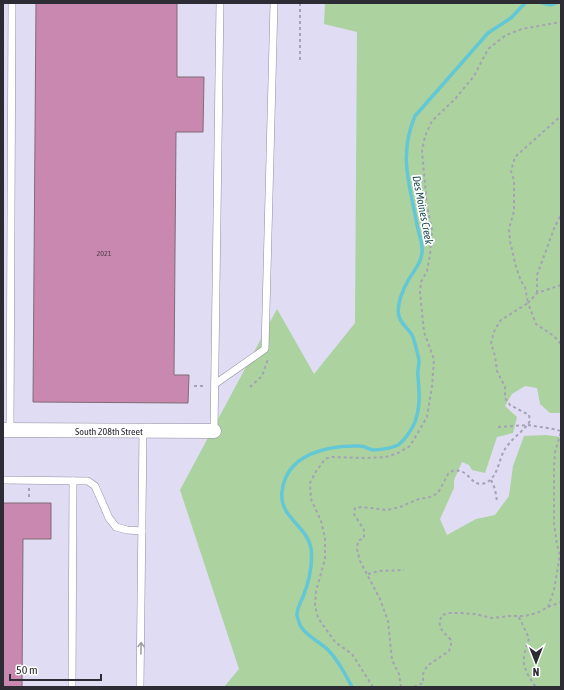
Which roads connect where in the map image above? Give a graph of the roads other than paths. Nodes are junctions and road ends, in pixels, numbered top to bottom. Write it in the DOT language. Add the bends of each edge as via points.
graph roads {
  1 [pos="12,3"];
  2 [pos="220,3"];
  3 [pos="274,3"];
  4 [pos="215,384"];
  5 [pos="7,430"];
  6 [pos="143,431"];
  7 [pos="214,431"];
  8 [pos="3,480"];
  9 [pos="73,481"];
  10 [pos="142,531"];
  11 [pos="72,687"];
  12 [pos="140,687"];
  1 -- 5 [label="lane"];
  2 -- 4 [label="lane"];
  3 -- 4 [label="lane" via="265,349"];
  4 -- 7 [label="lane"];
  5 -- 6 [label="street, South 208th Street"];
  6 -- 7 [label="street, South 208th Street"];
  6 -- 10 [label="lane"];
  8 -- 9 [label="lane"];
  9 -- 10 [label="lane" via="88,481 95,486 109,518 116,527"];
  9 -- 11 [label="lane"];
  12 -- 10 [label="lane, one-way"];
}
